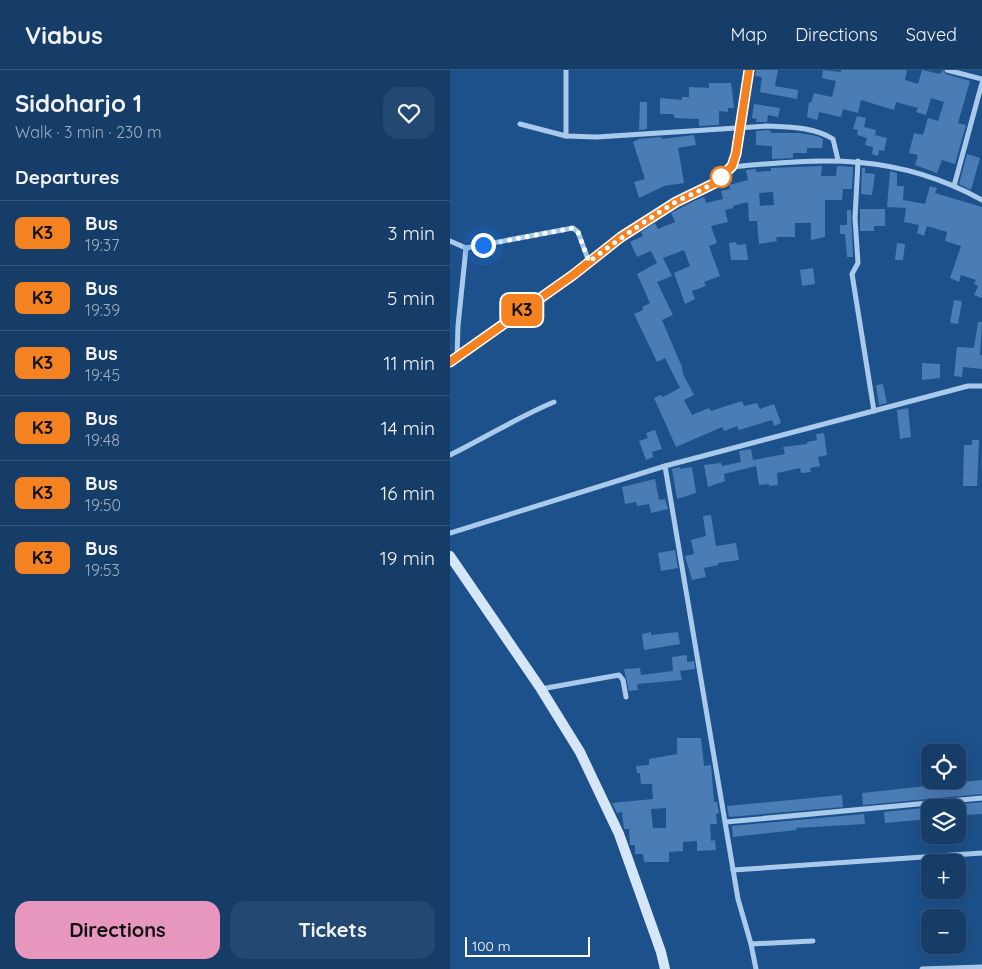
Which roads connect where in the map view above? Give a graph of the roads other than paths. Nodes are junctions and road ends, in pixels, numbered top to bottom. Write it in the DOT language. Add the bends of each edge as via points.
graph roads {
  1 [pos="566,70"];
  2 [pos="749,70"];
  3 [pos="947,70"];
  4 [pos="982,79"];
  5 [pos="982,83"];
  6 [pos="520,124"];
  7 [pos="740,128"];
  8 [pos="566,136"];
  9 [pos="838,160"];
  10 [pos="858,161"];
  11 [pos="732,166"];
  12 [pos="954,186"];
  13 [pos="982,200"];
  14 [pos="450,241"];
  15 [pos="466,248"];
  16 [pos="589,262"];
  17 [pos="450,326"];
  18 [pos="458,326"];
  19 [pos="454,360"];
  20 [pos="982,386"];
  21 [pos="554,402"];
  22 [pos="874,412"];
  23 [pos="450,455"];
  24 [pos="665,466"];
  25 [pos="450,533"];
  26 [pos="450,556"];
  27 [pos="541,688"];
  28 [pos="626,697"];
  29 [pos="982,798"];
  30 [pos="726,822"];
  31 [pos="982,853"];
  32 [pos="733,870"];
  33 [pos="813,941"];
  34 [pos="751,944"];
  35 [pos="982,967"];
  36 [pos="665,969"];
  37 [pos="756,969"];
  38 [pos="922,969"];
  1 -- 8 [label="street"];
  2 -- 7 [label="main road"];
  3 -- 4 [label="street"];
  5 -- 12 [label="street"];
  6 -- 8 [label="street"];
  7 -- 8 [label="street"];
  7 -- 9 [label="street" via="791,127 824,134 833,139"];
  7 -- 11 [label="main road"];
  9 -- 10 [label="street"];
  9 -- 11 [label="street"];
  10 -- 12 [label="street" via="882,164"];
  10 -- 22 [label="street" via="858,263 852,274"];
  11 -- 16 [label="main road" via="715,183 676,202"];
  12 -- 13 [label="street"];
  14 -- 15 [label="street"];
  15 -- 16 [label="street" via="573,228 578,232"];
  15 -- 18 [label="street"];
  16 -- 19 [label="main road"];
  17 -- 18 [label="street"];
  18 -- 19 [label="street"];
  20 -- 22 [label="street" via="968,386"];
  21 -- 23 [label="street" via="521,416 492,435"];
  22 -- 24 [label="street"];
  24 -- 25 [label="street"];
  24 -- 30 [label="street"];
  26 -- 27 [label="main road"];
  27 -- 28 [label="street" via="619,675"];
  27 -- 36 [label="main road" via="580,752 619,834"];
  29 -- 30 [label="street"];
  30 -- 32 [label="street"];
  31 -- 32 [label="street"];
  32 -- 34 [label="street"];
  33 -- 34 [label="street"];
  34 -- 37 [label="street"];
  35 -- 38 [label="street"];
}
